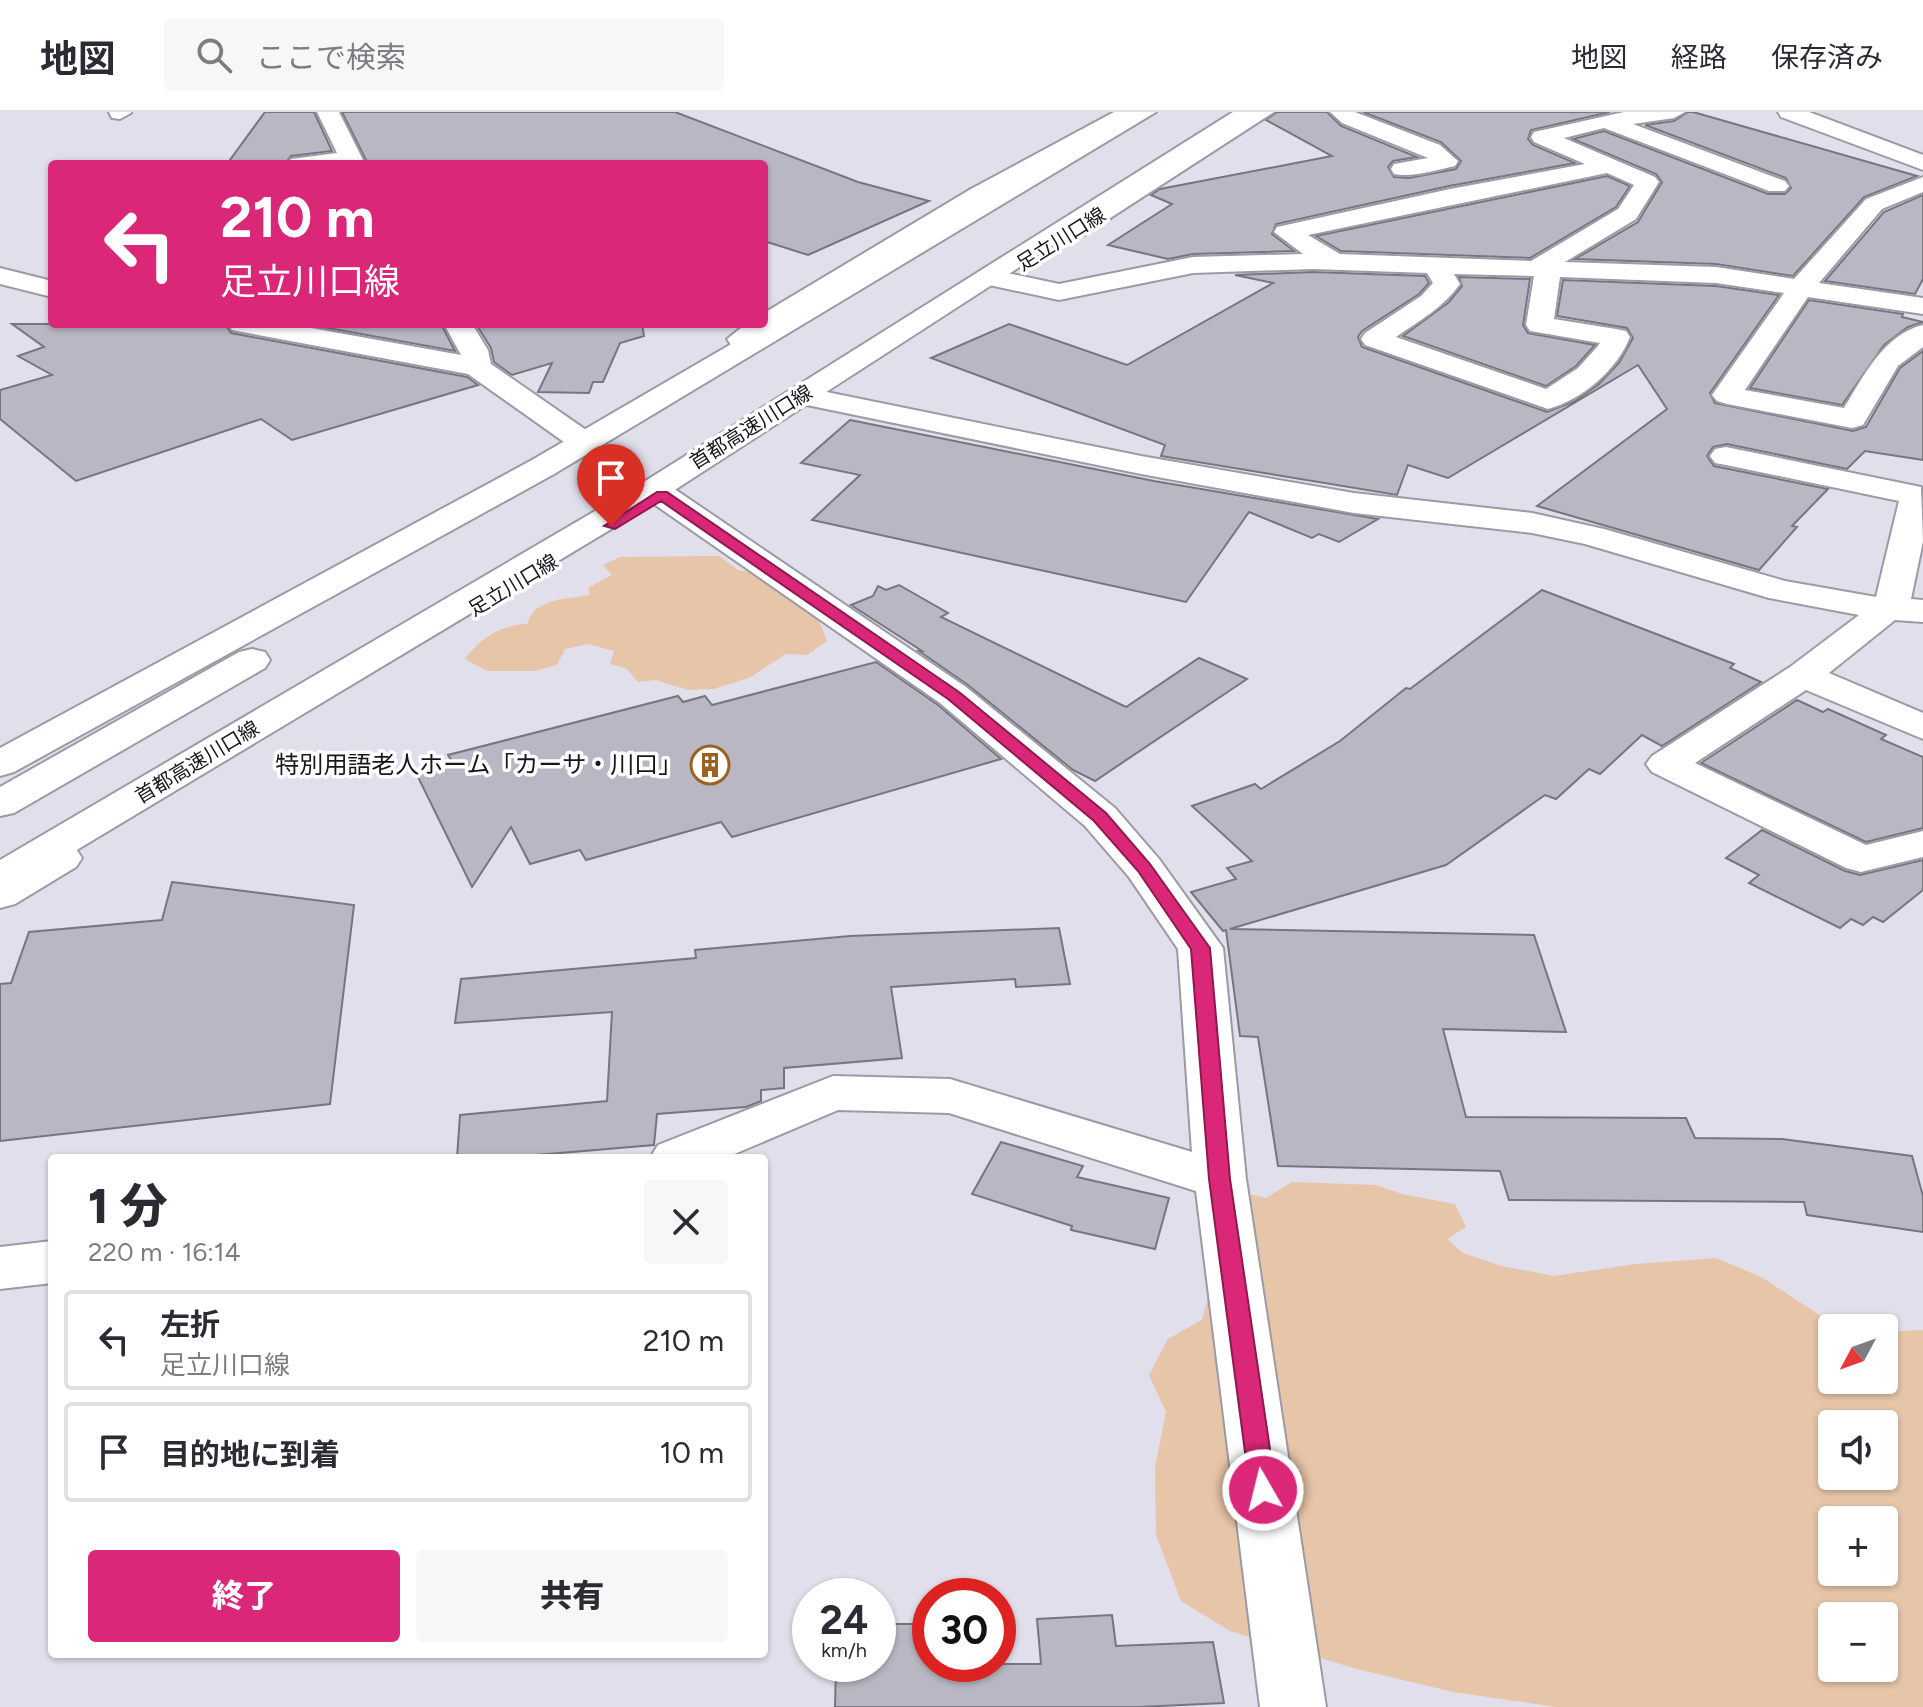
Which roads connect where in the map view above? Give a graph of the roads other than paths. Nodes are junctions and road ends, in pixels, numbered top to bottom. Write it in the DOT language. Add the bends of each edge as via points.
graph roads {
  1 [pos="328,112"];
  2 [pos="1130,112"];
  3 [pos="1145,112"];
  4 [pos="1248,112"];
  5 [pos="1263,112"];
  6 [pos="1341,112"];
  7 [pos="1674,112"];
  8 [pos="1832,112"];
  9 [pos="1793,114"];
  10 [pos="1605,121"];
  11 [pos="1098,139"];
  12 [pos="1923,146"];
  13 [pos="1895,152"];
  14 [pos="352,160"];
  15 [pos="1923,163"];
  16 [pos="1610,166"];
  17 [pos="1402,169"];
  18 [pos="1923,184"];
  19 [pos="1777,186"];
  20 [pos="1333,261"];
  21 [pos="1436,265"];
  22 [pos="1543,269"];
  23 [pos="0,276"];
  24 [pos="998,279"];
  25 [pos="1801,287"];
  26 [pos="48,288"];
  27 [pos="1923,306"];
  28 [pos="768,320"];
  29 [pos="265,328"];
  30 [pos="460,328"];
  31 [pos="755,328"];
  32 [pos="1923,333"];
  33 [pos="478,368"];
  34 [pos="812,398"];
  35 [pos="575,436"];
  36 [pos="1726,456"];
  37 [pos="662,495"];
  38 [pos="1898,609"];
  39 [pos="434,622"];
  40 [pos="1803,675"];
  41 [pos="1923,727"];
  42 [pos="0,757"];
  43 [pos="0,764"];
  44 [pos="0,804"];
  45 [pos="0,844"];
  46 [pos="1923,844"];
  47 [pos="0,878"];
  48 [pos="0,894"];
  49 [pos="686,1154"];
  50 [pos="1220,1179"];
  51 [pos="48,1262"];
  52 [pos="0,1268"];
  53 [pos="1293,1707"];
  1 -- 14 [label="main road"];
  2 -- 28 [label="main road" via="979,194"];
  3 -- 11 [label="main road"];
  4 -- 39 [label="main road, 首都高速川口線" via="642,497"];
  5 -- 24 [label="main road, 足立川口線"];
  6 -- 17 [label="main road" via="1447,161"];
  7 -- 10 [label="main road"];
  8 -- 9 [label="main road"];
  9 -- 13 [label="main road"];
  10 -- 16 [label="main road" via="1542,137"];
  10 -- 19 [label="main road"];
  11 -- 43 [label="main road" via="543,467"];
  11 -- 44 [label="main road" via="975,231 435,556"];
  12 -- 13 [label="main road"];
  13 -- 15 [label="main road"];
  16 -- 20 [label="main road" via="1286,232"];
  16 -- 22 [label="main road" via="1647,182 1627,214"];
  18 -- 25 [label="main road" via="1874,204"];
  20 -- 21 [label="main road"];
  20 -- 24 [label="main road" via="1193,265 1059,292"];
  21 -- 22 [label="main road"];
  21 -- 22 [label="main road" via="1447,284 1375,339 1548,400 1567,392 1613,348 1616,337 1540,325"];
  22 -- 25 [label="main road" via="1716,275"];
  23 -- 26 [label="main road"];
  24 -- 34 [label="main road, 足立川口線"];
  25 -- 27 [label="main road"];
  25 -- 32 [label="main road" via="1727,395 1852,419 1887,361"];
  29 -- 33 [label="main road"];
  30 -- 33 [label="main road"];
  31 -- 35 [label="main road"];
  33 -- 35 [label="main road"];
  34 -- 37 [label="main road, 足立川口線"];
  34 -- 38 [label="main road" via="1354,503 1532,523 1781,591"];
  35 -- 42 [label="main road"];
  36 -- 38 [label="main road" via="1916,498"];
  37 -- 48 [label="main road, 足立川口線"];
  37 -- 50 [label="main road" via="953,695 1100,817 1144,868 1200,948"];
  38 -- 40 [label="main road" via="1879,617"];
  39 -- 45 [label="main road"];
  39 -- 47 [label="main road, 首都高速川口線"];
  40 -- 41 [label="main road"];
  40 -- 46 [label="main road" via="1666,764 1861,859"];
  49 -- 50 [label="main road" via="833,1093 950,1096"];
  50 -- 53 [label="main road"];
  51 -- 52 [label="main road"];
}
